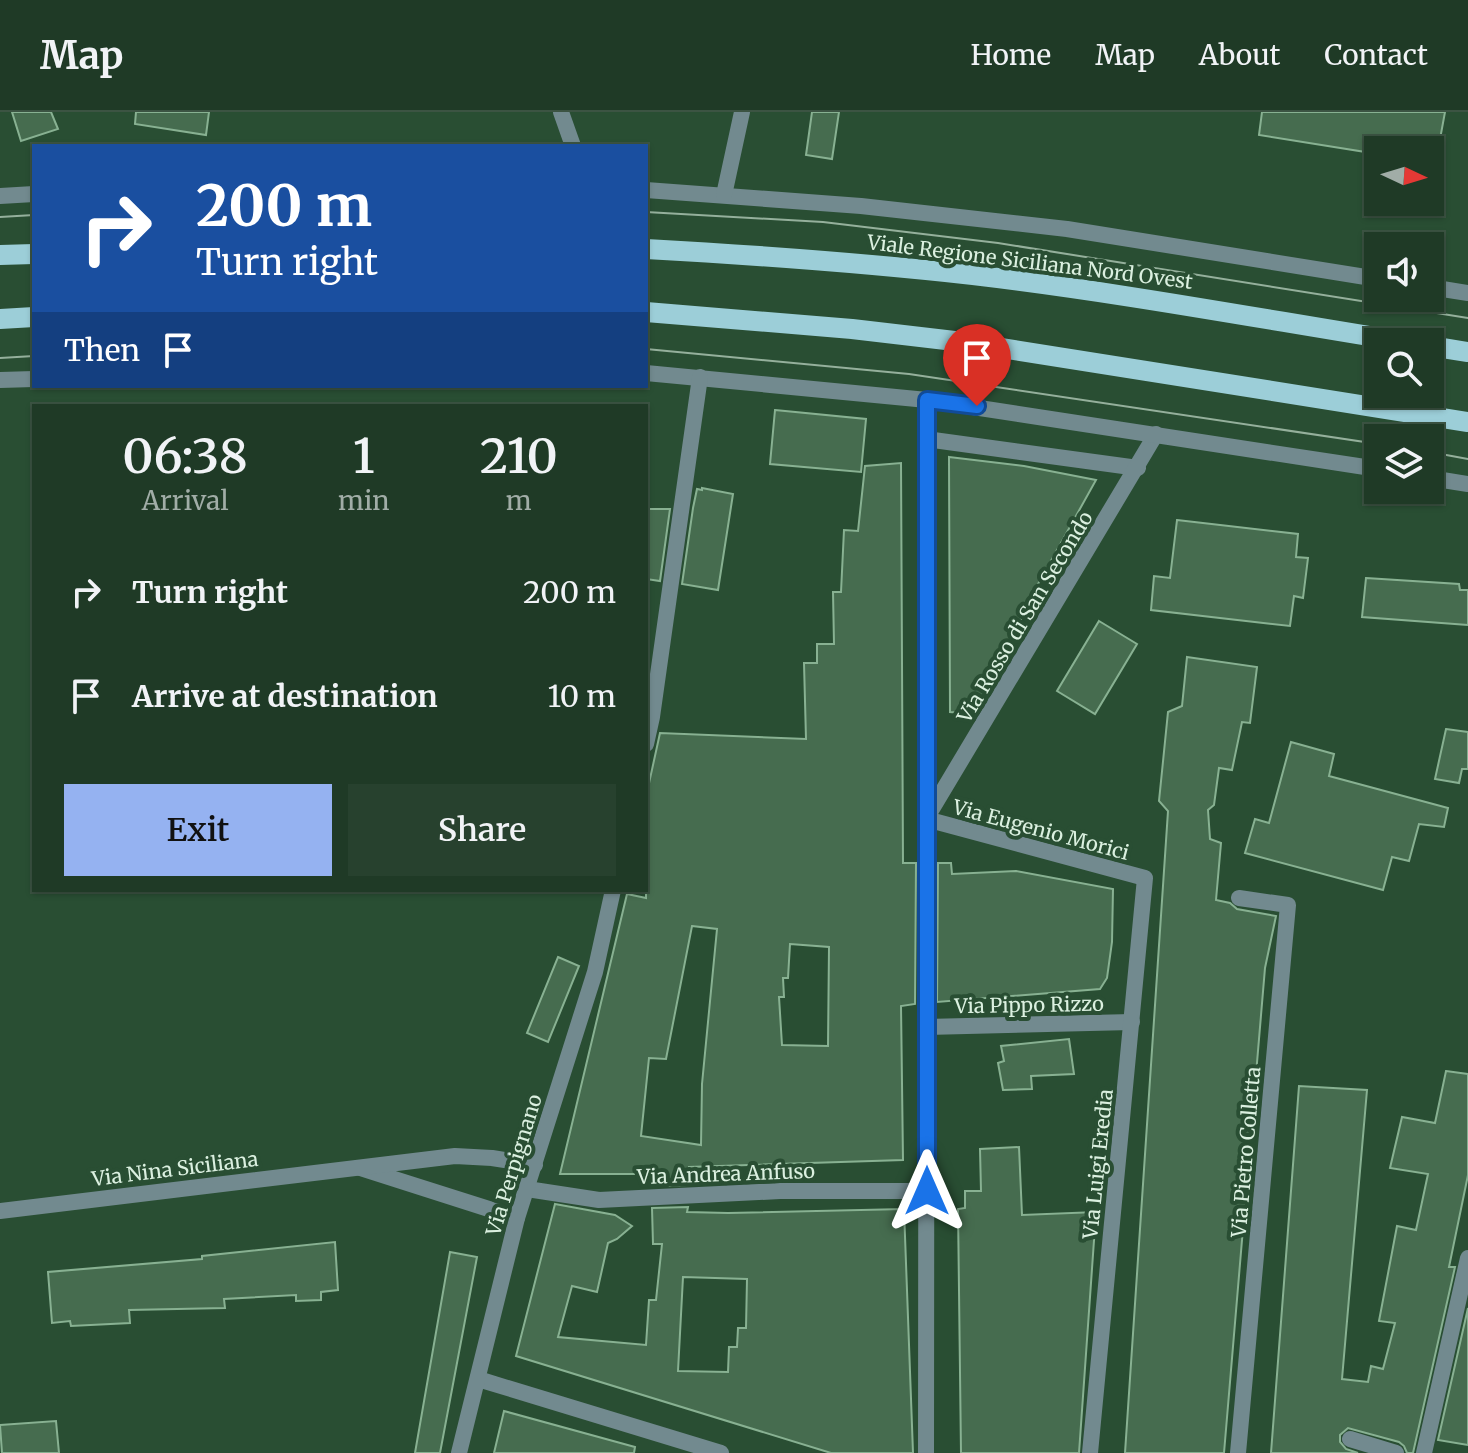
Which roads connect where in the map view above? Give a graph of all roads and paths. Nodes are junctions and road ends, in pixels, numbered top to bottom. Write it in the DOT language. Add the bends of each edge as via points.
graph roads {
  1 [pos="561,112"];
  2 [pos="742,112"];
  3 [pos="572,144"];
  4 [pos="648,190"];
  5 [pos="32,194"];
  6 [pos="724,195"];
  7 [pos="0,196"];
  8 [pos="648,249"];
  9 [pos="32,254"];
  10 [pos="0,255"];
  11 [pos="1364,277"];
  12 [pos="1444,289"];
  13 [pos="1468,293"];
  14 [pos="648,312"];
  15 [pos="32,317"];
  16 [pos="0,319"];
  17 [pos="1364,335"];
  18 [pos="1444,348"];
  19 [pos="1468,352"];
  20 [pos="648,373"];
  21 [pos="700,377"];
  22 [pos="32,379"];
  23 [pos="0,380"];
  24 [pos="927,400"];
  25 [pos="1468,422"];
  26 [pos="1156,434"];
  27 [pos="926,439"];
  28 [pos="1364,467"];
  29 [pos="1138,468"];
  30 [pos="1444,480"];
  31 [pos="1468,484"];
  32 [pos="648,735"];
  33 [pos="926,819"];
  34 [pos="1145,878"];
  35 [pos="613,892"];
  36 [pos="1239,898"];
  37 [pos="1132,1022"];
  38 [pos="926,1027"];
  39 [pos="535,1165"];
  40 [pos="354,1167"];
  41 [pos="527,1189"];
  42 [pos="927,1191"];
  43 [pos="0,1211"];
  44 [pos="517,1218"];
  45 [pos="1468,1258"];
  46 [pos="478,1379"];
  47 [pos="1350,1439"];
  48 [pos="459,1453"];
  49 [pos="721,1453"];
  50 [pos="926,1453"];
  51 [pos="1090,1453"];
  52 [pos="1238,1453"];
  53 [pos="1396,1453"];
  54 [pos="1424,1453"];
  1 -- 3 [label="street"];
  2 -- 6 [label="street"];
  4 -- 6 [label="street, Viale Regione Siciliana Nord Ovest"];
  5 -- 7 [label="street"];
  6 -- 11 [label="street, Viale Regione Siciliana Nord Ovest" via="1067,229"];
  8 -- 17 [label="main road, Viale Regione Siciliana Nord Ovest" via="975,275"];
  9 -- 10 [label="main road"];
  12 -- 13 [label="street"];
  14 -- 25 [label="main road" via="963,342"];
  15 -- 16 [label="main road"];
  18 -- 19 [label="main road"];
  20 -- 21 [label="street"];
  21 -- 24 [label="street"];
  21 -- 32 [label="street"];
  22 -- 23 [label="street"];
  24 -- 26 [label="street"];
  24 -- 27 [label="street"];
  26 -- 28 [label="street"];
  26 -- 29 [label="street, Via Rosso di San Secondo"];
  27 -- 29 [label="street"];
  27 -- 33 [label="street"];
  29 -- 33 [label="street, Via Rosso di San Secondo"];
  30 -- 31 [label="street"];
  33 -- 34 [label="street, Via Eugenio Morici"];
  33 -- 38 [label="street"];
  34 -- 37 [label="street, Via Luigi Eredia"];
  35 -- 39 [label="street, Via Perpignano" via="595,972"];
  36 -- 52 [label="street, Via Pietro Colletta" via="1288,905"];
  37 -- 38 [label="street, Via Pippo Rizzo"];
  37 -- 51 [label="street, Via Luigi Eredia"];
  38 -- 42 [label="street"];
  39 -- 40 [label="street, Via Nina Siciliana" via="455,1156"];
  39 -- 41 [label="street, Via Perpignano"];
  40 -- 43 [label="street, Via Nina Siciliana"];
  40 -- 44 [label="street, Via Nina Siciliana"];
  41 -- 42 [label="street, Via Andrea Anfuso" via="599,1200 780,1191"];
  41 -- 44 [label="street, Via Perpignano"];
  42 -- 50 [label="street"];
  44 -- 46 [label="street, Via Perpignano"];
  45 -- 54 [label="street"];
  46 -- 48 [label="street, Via Perpignano"];
  46 -- 49 [label="street"];
  47 -- 53 [label="street"];
}
